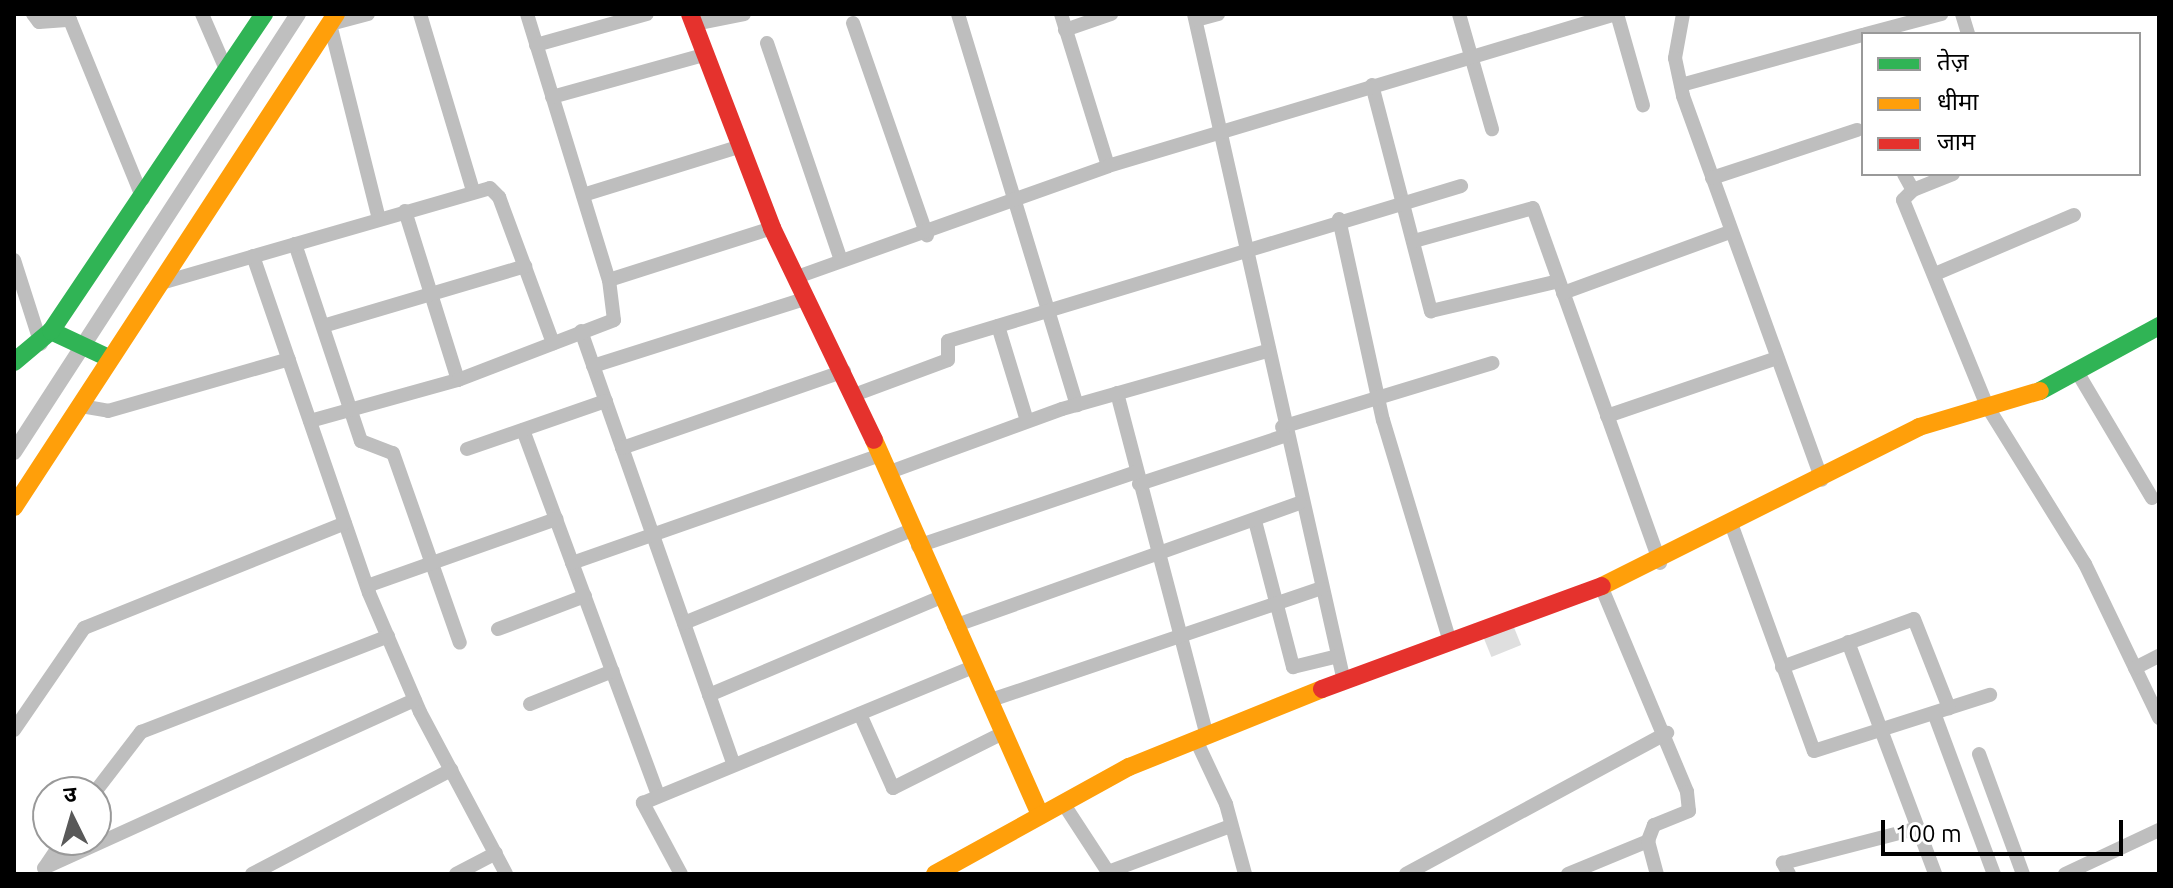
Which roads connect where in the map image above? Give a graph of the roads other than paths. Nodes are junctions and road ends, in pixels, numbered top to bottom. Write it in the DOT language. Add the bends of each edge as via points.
graph roads {
  1 [pos="33,14"];
  2 [pos="202,14"];
  3 [pos="368,14"];
  4 [pos="420,14"];
  5 [pos="527,14"];
  6 [pos="647,14"];
  7 [pos="744,14"];
  8 [pos="958,14"];
  9 [pos="1061,14"];
  10 [pos="1111,14"];
  11 [pos="1218,14"];
  12 [pos="1459,14"];
  13 [pos="1554,14"];
  14 [pos="1617,14"];
  15 [pos="1683,14"];
  16 [pos="1941,14"];
  17 [pos="261,15"];
  18 [pos="1195,17"];
  19 [pos="333,19"];
  20 [pos="693,19"];
  21 [pos="853,23"];
  22 [pos="1065,30"];
  23 [pos="1558,30"];
  24 [pos="1876,32"];
  25 [pos="1861,36"];
  26 [pos="767,43"];
  27 [pos="536,45"];
  28 [pos="707,54"];
  29 [pos="1469,54"];
  30 [pos="225,67"];
  31 [pos="1372,85"];
  32 [pos="1681,85"];
  33 [pos="552,97"];
  34 [pos="1643,105"];
  35 [pos="1492,129"];
  36 [pos="1857,130"];
  37 [pos="1224,131"];
  38 [pos="741,146"];
  39 [pos="1108,166"];
  40 [pos="1905,176"];
  41 [pos="1948,176"];
  42 [pos="1712,178"];
  43 [pos="1461,186"];
  44 [pos="1913,190"];
  45 [pos="473,191"];
  46 [pos="583,195"];
  47 [pos="1404,198"];
  48 [pos="143,199"];
  49 [pos="1017,200"];
  50 [pos="405,211"];
  51 [pos="2074,215"];
  52 [pos="379,219"];
  53 [pos="1339,219"];
  54 [pos="772,228"];
  55 [pos="1730,232"];
  56 [pos="927,235"];
  57 [pos="1414,241"];
  58 [pos="295,244"];
  59 [pos="1248,248"];
  60 [pos="253,256"];
  61 [pos="840,258"];
  62 [pos="14,260"];
  63 [pos="525,266"];
  64 [pos="1935,274"];
  65 [pos="797,277"];
  66 [pos="609,280"];
  67 [pos="161,283"];
  68 [pos="1561,287"];
  69 [pos="431,293"];
  70 [pos="807,298"];
  71 [pos="1047,310"];
  72 [pos="323,326"];
  73 [pos="998,326"];
  74 [pos="2159,326"];
  75 [pos="581,331"];
  76 [pos="52,337"];
  77 [pos="553,343"];
  78 [pos="1267,351"];
  79 [pos="104,356"];
  80 [pos="1777,358"];
  81 [pos="289,359"];
  82 [pos="14,362"];
  83 [pos="1493,363"];
  84 [pos="593,366"];
  85 [pos="844,371"];
  86 [pos="2079,375"];
  87 [pos="458,380"];
  88 [pos="1117,393"];
  89 [pos="854,395"];
  90 [pos="1378,400"];
  91 [pos="606,401"];
  92 [pos="1077,405"];
  93 [pos="81,406"];
  94 [pos="1987,406"];
  95 [pos="351,411"];
  96 [pos="1607,416"];
  97 [pos="310,421"];
  98 [pos="1027,421"];
  99 [pos="523,430"];
  100 [pos="1283,432"];
  101 [pos="622,448"];
  102 [pos="467,449"];
  103 [pos="880,455"];
  104 [pos="887,473"];
  105 [pos="1138,478"];
  106 [pos="1822,480"];
  107 [pos="2152,498"];
  108 [pos="1300,503"];
  109 [pos="14,507"];
  110 [pos="556,519"];
  111 [pos="1255,521"];
  112 [pos="345,523"];
  113 [pos="1733,529"];
  114 [pos="652,532"];
  115 [pos="915,538"];
  116 [pos="1156,555"];
  117 [pos="572,563"];
  118 [pos="1660,563"];
  119 [pos="427,565"];
  120 [pos="367,586"];
  121 [pos="1601,586"];
  122 [pos="1321,588"];
  123 [pos="585,596"];
  124 [pos="941,597"];
  125 [pos="1275,602"];
  126 [pos="684,623"];
  127 [pos="954,626"];
  128 [pos="498,629"];
  129 [pos="1176,634"];
  130 [pos="388,636"];
  131 [pos="1449,638"];
  132 [pos="1848,642"];
  133 [pos="460,643"];
  134 [pos="1338,656"];
  135 [pos="2159,656"];
  136 [pos="973,667"];
  137 [pos="1782,667"];
  138 [pos="2135,668"];
  139 [pos="613,671"];
  140 [pos="1344,681"];
  141 [pos="709,695"];
  142 [pos="1990,695"];
  143 [pos="415,700"];
  144 [pos="988,701"];
  145 [pos="530,704"];
  146 [pos="1949,708"];
  147 [pos="1934,713"];
  148 [pos="860,714"];
  149 [pos="2159,718"];
  150 [pos="14,730"];
  151 [pos="1881,731"];
  152 [pos="1003,733"];
  153 [pos="1667,733"];
  154 [pos="1202,738"];
  155 [pos="1979,754"];
  156 [pos="734,765"];
  157 [pos="451,770"];
  158 [pos="107,776"];
  159 [pos="658,794"];
  160 [pos="1063,803"];
  161 [pos="1040,815"];
  162 [pos="1228,827"];
  163 [pos="1918,828"];
  164 [pos="2159,830"];
  165 [pos="1648,841"];
  166 [pos="496,853"];
  167 [pos="956,869"];
  168 [pos="42,871"];
  169 [pos="252,874"];
  170 [pos="456,874"];
  171 [pos="506,874"];
  172 [pos="681,874"];
  173 [pos="935,874"];
  174 [pos="1245,874"];
  175 [pos="1406,874"];
  176 [pos="1568,874"];
  177 [pos="1657,874"];
  178 [pos="1789,874"];
  179 [pos="1935,874"];
  180 [pos="1994,874"];
  181 [pos="2023,874"];
  182 [pos="2065,874"];
  1 -- 48 [label="street" via="39,22 70,20"];
  2 -- 30 [label="street"];
  3 -- 19 [label="street"];
  4 -- 45 [label="street"];
  5 -- 27 [label="street"];
  6 -- 27 [label="street"];
  7 -- 20 [label="street"];
  8 -- 49 [label="street"];
  9 -- 22 [label="street"];
  10 -- 22 [label="street"];
  11 -- 18 [label="street"];
  12 -- 29 [label="street"];
  13 -- 23 [label="street"];
  14 -- 23 [label="street"];
  14 -- 34 [label="street"];
  15 -- 32 [label="street" via="1675,46"];
  16 -- 24 [label="street"];
  17 -- 30 [label="street"];
  18 -- 37 [label="street"];
  19 -- 52 [label="street"];
  19 -- 67 [label="street"];
  20 -- 28 [label="street"];
  21 -- 56 [label="street"];
  22 -- 39 [label="street"];
  23 -- 29 [label="street"];
  25 -- 32 [label="street"];
  26 -- 61 [label="street"];
  27 -- 33 [label="street"];
  28 -- 33 [label="street"];
  28 -- 38 [label="street"];
  29 -- 31 [label="street"];
  29 -- 35 [label="street"];
  30 -- 48 [label="street"];
  31 -- 37 [label="street"];
  31 -- 47 [label="street"];
  32 -- 42 [label="street"];
  33 -- 46 [label="street"];
  36 -- 42 [label="street"];
  37 -- 39 [label="street"];
  37 -- 59 [label="street"];
  38 -- 46 [label="street"];
  38 -- 54 [label="street"];
  39 -- 49 [label="street"];
  40 -- 44 [label="street"];
  41 -- 44 [label="street"];
  42 -- 55 [label="street"];
  43 -- 47 [label="street"];
  44 -- 64 [label="street" via="1903,200"];
  45 -- 50 [label="street"];
  45 -- 63 [label="street" via="490,188 499,197"];
  46 -- 66 [label="street"];
  47 -- 53 [label="street"];
  47 -- 57 [label="street"];
  48 -- 76 [label="street"];
  49 -- 56 [label="street"];
  49 -- 71 [label="street"];
  50 -- 52 [label="street"];
  50 -- 69 [label="street"];
  51 -- 64 [label="street"];
  52 -- 58 [label="street"];
  53 -- 59 [label="street"];
  53 -- 90 [label="street"];
  54 -- 65 [label="street"];
  54 -- 66 [label="street"];
  55 -- 68 [label="street"];
  55 -- 80 [label="street"];
  56 -- 61 [label="street"];
  57 -- 68 [label="street" via="1435,314"];
  57 -- 68 [label="street" via="1533,208"];
  58 -- 60 [label="street"];
  58 -- 72 [label="street"];
  59 -- 71 [label="street"];
  59 -- 78 [label="street"];
  60 -- 67 [label="street"];
  60 -- 81 [label="street"];
  61 -- 65 [label="street"];
  62 -- 76 [label="street"];
  63 -- 69 [label="street"];
  63 -- 77 [label="street"];
  64 -- 94 [label="street"];
  65 -- 70 [label="street"];
  66 -- 75 [label="street" via="617,317"];
  67 -- 79 [label="street"];
  68 -- 96 [label="street"];
  69 -- 72 [label="street"];
  69 -- 87 [label="street"];
  70 -- 84 [label="street"];
  70 -- 85 [label="street"];
  71 -- 73 [label="street"];
  71 -- 92 [label="street"];
  72 -- 95 [label="street"];
  73 -- 89 [label="street" via="948,341 948,360"];
  73 -- 98 [label="street"];
  74 -- 86 [label="street"];
  75 -- 77 [label="street"];
  75 -- 84 [label="street"];
  76 -- 79 [label="street"];
  76 -- 82 [label="street"];
  77 -- 87 [label="street"];
  78 -- 88 [label="street"];
  78 -- 100 [label="street"];
  79 -- 93 [label="street"];
  80 -- 96 [label="street"];
  80 -- 106 [label="street"];
  81 -- 93 [label="street" via="108,411"];
  81 -- 97 [label="street"];
  83 -- 90 [label="street"];
  84 -- 91 [label="street"];
  85 -- 89 [label="street"];
  85 -- 101 [label="street"];
  86 -- 94 [label="street" via="2023,400"];
  86 -- 107 [label="street"];
  87 -- 95 [label="street"];
  88 -- 92 [label="street"];
  88 -- 105 [label="street"];
  89 -- 103 [label="street"];
  90 -- 100 [label="street"];
  90 -- 131 [label="street"];
  91 -- 99 [label="street"];
  91 -- 101 [label="street"];
  92 -- 98 [label="street"];
  93 -- 109 [label="street"];
  94 -- 106 [label="street" via="1919,427"];
  94 -- 138 [label="street" via="2085,564"];
  95 -- 97 [label="street"];
  95 -- 119 [label="street" via="364,447 388,445 393,453"];
  96 -- 118 [label="street"];
  97 -- 112 [label="street"];
  98 -- 104 [label="street"];
  99 -- 102 [label="street"];
  99 -- 110 [label="street"];
  100 -- 105 [label="street"];
  100 -- 108 [label="street"];
  101 -- 114 [label="street"];
  103 -- 104 [label="street"];
  103 -- 114 [label="street"];
  104 -- 115 [label="street"];
  105 -- 115 [label="street"];
  105 -- 116 [label="street"];
  106 -- 113 [label="street"];
  108 -- 111 [label="street"];
  108 -- 122 [label="street"];
  110 -- 117 [label="street"];
  110 -- 119 [label="street"];
  111 -- 116 [label="street"];
  111 -- 125 [label="street"];
  112 -- 120 [label="street"];
  112 -- 150 [label="street" via="84,628"];
  113 -- 118 [label="street"];
  113 -- 137 [label="street"];
  114 -- 117 [label="street"];
  114 -- 126 [label="street"];
  115 -- 124 [label="street"];
  115 -- 126 [label="street"];
  116 -- 127 [label="street"];
  116 -- 129 [label="street"];
  117 -- 123 [label="street"];
  118 -- 121 [label="street"];
  119 -- 120 [label="street"];
  119 -- 133 [label="street"];
  120 -- 130 [label="street"];
  121 -- 131 [label="street"];
  121 -- 153 [label="street"];
  122 -- 125 [label="street"];
  122 -- 134 [label="street"];
  123 -- 128 [label="street"];
  123 -- 139 [label="street"];
  124 -- 127 [label="street"];
  124 -- 141 [label="street"];
  125 -- 129 [label="street"];
  125 -- 134 [label="street" via="1295,669"];
  126 -- 141 [label="street"];
  127 -- 136 [label="street"];
  129 -- 144 [label="street"];
  129 -- 154 [label="street"];
  130 -- 143 [label="street"];
  130 -- 158 [label="street" via="141,732"];
  131 -- 140 [label="street"];
  132 -- 137 [label="street"];
  132 -- 146 [label="street" via="1914,619"];
  132 -- 151 [label="street"];
  134 -- 140 [label="street"];
  135 -- 138 [label="street"];
  136 -- 144 [label="street"];
  136 -- 148 [label="street"];
  137 -- 151 [label="street" via="1814,751"];
  138 -- 149 [label="street"];
  139 -- 145 [label="street"];
  139 -- 159 [label="street"];
  140 -- 154 [label="street"];
  141 -- 156 [label="street"];
  142 -- 146 [label="street"];
  143 -- 157 [label="street"];
  143 -- 168 [label="street"];
  144 -- 152 [label="street"];
  146 -- 147 [label="street"];
  147 -- 151 [label="street"];
  147 -- 180 [label="street"];
  148 -- 152 [label="street" via="893,788"];
  148 -- 156 [label="street"];
  151 -- 163 [label="street"];
  152 -- 161 [label="street"];
  153 -- 165 [label="street" via="1689,811 1654,825"];
  153 -- 175 [label="street"];
  154 -- 160 [label="street"];
  154 -- 162 [label="street" via="1226,804"];
  155 -- 181 [label="street"];
  156 -- 159 [label="street"];
  157 -- 166 [label="street"];
  157 -- 169 [label="street"];
  159 -- 172 [label="street" via="643,803"];
  160 -- 161 [label="street"];
  160 -- 162 [label="street" via="1108,872"];
  161 -- 167 [label="street"];
  162 -- 174 [label="street"];
  163 -- 178 [label="street" via="1783,863"];
  163 -- 179 [label="street"];
  164 -- 182 [label="street"];
  165 -- 176 [label="street"];
  165 -- 177 [label="street"];
  166 -- 170 [label="street"];
  166 -- 171 [label="street"];
  167 -- 173 [label="street"];
}
